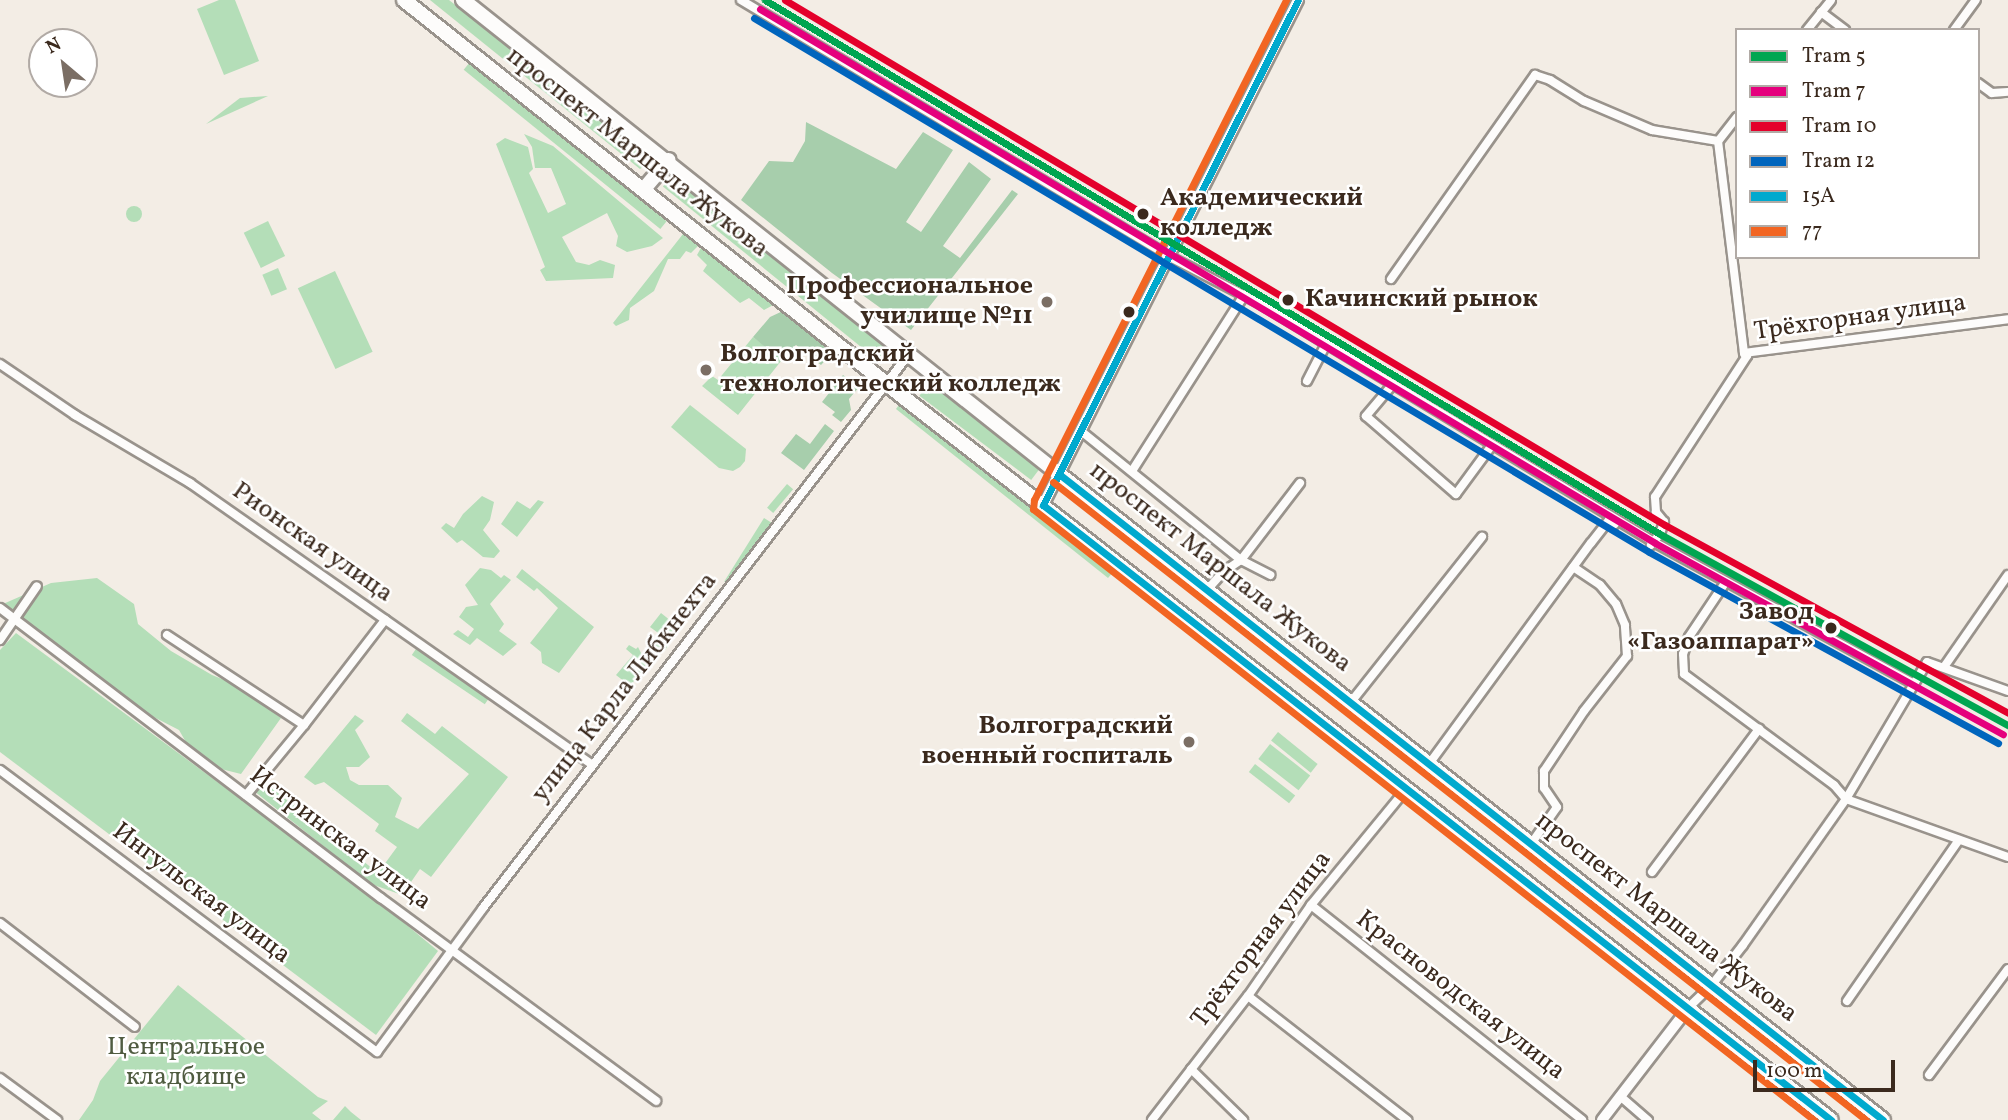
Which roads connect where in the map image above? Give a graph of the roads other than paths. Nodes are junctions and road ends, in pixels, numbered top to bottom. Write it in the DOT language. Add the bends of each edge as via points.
graph roads {
  1 [pos="404,0"];
  2 [pos="463,0"];
  3 [pos="741,0"];
  4 [pos="1298,0"];
  5 [pos="1831,0"];
  6 [pos="1976,0"];
  7 [pos="1821,12"];
  8 [pos="1809,28"];
  9 [pos="1842,28"];
  10 [pos="1955,28"];
  11 [pos="1980,84"];
  12 [pos="2008,92"];
  13 [pos="1735,119"];
  14 [pos="1717,141"];
  15 [pos="668,160"];
  16 [pos="644,189"];
  17 [pos="1168,256"];
  18 [pos="1391,279"];
  19 [pos="1244,295"];
  20 [pos="2008,319"];
  21 [pos="1326,344"];
  22 [pos="909,353"];
  23 [pos="1744,353"];
  24 [pos="0,364"];
  25 [pos="1307,381"];
  26 [pos="885,382"];
  27 [pos="1393,384"];
  28 [pos="1081,431"];
  29 [pos="1492,445"];
  30 [pos="1132,471"];
  31 [pos="1059,474"];
  32 [pos="1300,483"];
  33 [pos="1043,505"];
  34 [pos="1482,537"];
  35 [pos="1654,542"];
  36 [pos="1241,560"];
  37 [pos="1573,567"];
  38 [pos="1270,575"];
  39 [pos="2008,575"];
  40 [pos="1725,583"];
  41 [pos="37,586"];
  42 [pos="1207,590"];
  43 [pos="0,608"];
  44 [pos="15,620"];
  45 [pos="386,620"];
  46 [pos="167,635"];
  47 [pos="0,640"];
  48 [pos="1944,667"];
  49 [pos="1913,682"];
  50 [pos="2008,691"];
  51 [pos="1351,702"];
  52 [pos="304,724"];
  53 [pos="1759,729"];
  54 [pos="1429,764"];
  55 [pos="593,765"];
  56 [pos="0,770"];
  57 [pos="1407,788"];
  58 [pos="246,795"];
  59 [pos="1846,799"];
  60 [pos="1959,840"];
  61 [pos="1531,844"];
  62 [pos="2008,857"];
  63 [pos="1652,872"];
  64 [pos="1311,905"];
  65 [pos="0,923"];
  66 [pos="454,949"];
  67 [pos="2008,969"];
  68 [pos="1711,986"];
  69 [pos="1248,996"];
  70 [pos="1847,1001"];
  71 [pos="1689,1007"];
  72 [pos="135,1027"];
  73 [pos="377,1052"];
  74 [pos="1191,1069"];
  75 [pos="1929,1075"];
  76 [pos="0,1078"];
  77 [pos="1620,1096"];
  78 [pos="656,1101"];
  79 [pos="57,1120"];
  80 [pos="1152,1120"];
  81 [pos="1243,1120"];
  82 [pos="1406,1120"];
  83 [pos="1582,1120"];
  84 [pos="1602,1120"];
  85 [pos="1648,1120"];
  86 [pos="1831,1120"];
  87 [pos="1883,1120"];
  1 -- 16 [label="highway, проспект Маршала Жукова"];
  2 -- 15 [label="highway, проспект Маршала Жукова"];
  3 -- 17 [label="street"];
  4 -- 17 [label="main road"];
  5 -- 7 [label="street"];
  6 -- 10 [label="street"];
  7 -- 8 [label="street"];
  7 -- 9 [label="street"];
  11 -- 12 [label="street" via="1992,93"];
  13 -- 14 [label="street"];
  14 -- 18 [label="street" via="1652,130 1535,75"];
  14 -- 23 [label="street"];
  15 -- 16 [label="highway"];
  15 -- 22 [label="highway, проспект Маршала Жукова"];
  16 -- 26 [label="highway, проспект Маршала Жукова"];
  17 -- 19 [label="street"];
  17 -- 28 [label="main road"];
  19 -- 21 [label="street"];
  19 -- 30 [label="street"];
  20 -- 23 [label="street, Трёхгорная улица"];
  21 -- 25 [label="street"];
  21 -- 27 [label="street"];
  22 -- 26 [label="street, улица Карла Либкнехта"];
  22 -- 31 [label="highway, проспект Маршала Жукова"];
  23 -- 35 [label="street, Трёхгорная улица" via="1747,356 1656,497 1656,512 1664,522"];
  24 -- 45 [label="street, Рионская улица" via="190,483"];
  26 -- 33 [label="highway, проспект Маршала Жукова"];
  26 -- 55 [label="street, улица Карла Либкнехта"];
  27 -- 29 [label="street"];
  27 -- 29 [label="street" via="1366,416 1456,494"];
  28 -- 30 [label="street"];
  28 -- 31 [label="main road"];
  29 -- 35 [label="street"];
  30 -- 36 [label="street"];
  31 -- 33 [label="main road"];
  31 -- 42 [label="highway, проспект Маршала Жукова"];
  32 -- 36 [label="street"];
  33 -- 57 [label="highway, проспект Маршала Жукова"];
  34 -- 51 [label="street"];
  35 -- 37 [label="street" via="1652,545 1609,520"];
  35 -- 40 [label="street"];
  36 -- 38 [label="street"];
  36 -- 42 [label="street"];
  37 -- 54 [label="street"];
  37 -- 61 [label="street" via="1600,585 1616,604 1625,625 1627,656 1544,771 1544,788 1557,807"];
  39 -- 48 [label="street"];
  40 -- 49 [label="street"];
  40 -- 53 [label="street" via="1689,637 1683,654 1684,674"];
  41 -- 44 [label="street"];
  42 -- 51 [label="highway, проспект Маршала Жукова"];
  43 -- 44 [label="street, Истринская улица"];
  44 -- 47 [label="street"];
  44 -- 58 [label="street, Истринская улица"];
  45 -- 52 [label="street"];
  45 -- 55 [label="street, Рионская улица"];
  46 -- 52 [label="street"];
  48 -- 49 [label="street" via="1927,662"];
  48 -- 50 [label="street"];
  49 -- 59 [label="street"];
  51 -- 54 [label="highway, проспект Маршала Жукова"];
  52 -- 58 [label="street"];
  53 -- 59 [label="street"];
  53 -- 63 [label="street"];
  54 -- 61 [label="highway, проспект Маршала Жукова"];
  55 -- 66 [label="street, улица Карла Либкнехта"];
  56 -- 73 [label="street, Ингульская улица"];
  57 -- 64 [label="street, Трёхгорная улица"];
  57 -- 71 [label="highway, проспект Маршала Жукова"];
  58 -- 66 [label="street, Истринская улица"];
  59 -- 60 [label="street"];
  59 -- 68 [label="street"];
  60 -- 62 [label="street"];
  60 -- 70 [label="street"];
  61 -- 68 [label="highway, проспект Маршала Жукова"];
  64 -- 69 [label="street, Трёхгорная улица"];
  64 -- 83 [label="street, Красноводская улица"];
  65 -- 72 [label="street"];
  66 -- 73 [label="street, улица Карла Либкнехта"];
  66 -- 78 [label="street, Истринская улица"];
  67 -- 75 [label="street"];
  68 -- 71 [label="street"];
  68 -- 87 [label="highway, проспект Маршала Жукова"];
  69 -- 74 [label="street, Трёхгорная улица"];
  69 -- 82 [label="street"];
  71 -- 77 [label="main road"];
  71 -- 86 [label="highway, проспект Маршала Жукова"];
  74 -- 80 [label="street, Трёхгорная улица"];
  74 -- 81 [label="street"];
  76 -- 79 [label="street"];
  77 -- 84 [label="main road"];
  77 -- 85 [label="street"];
}
